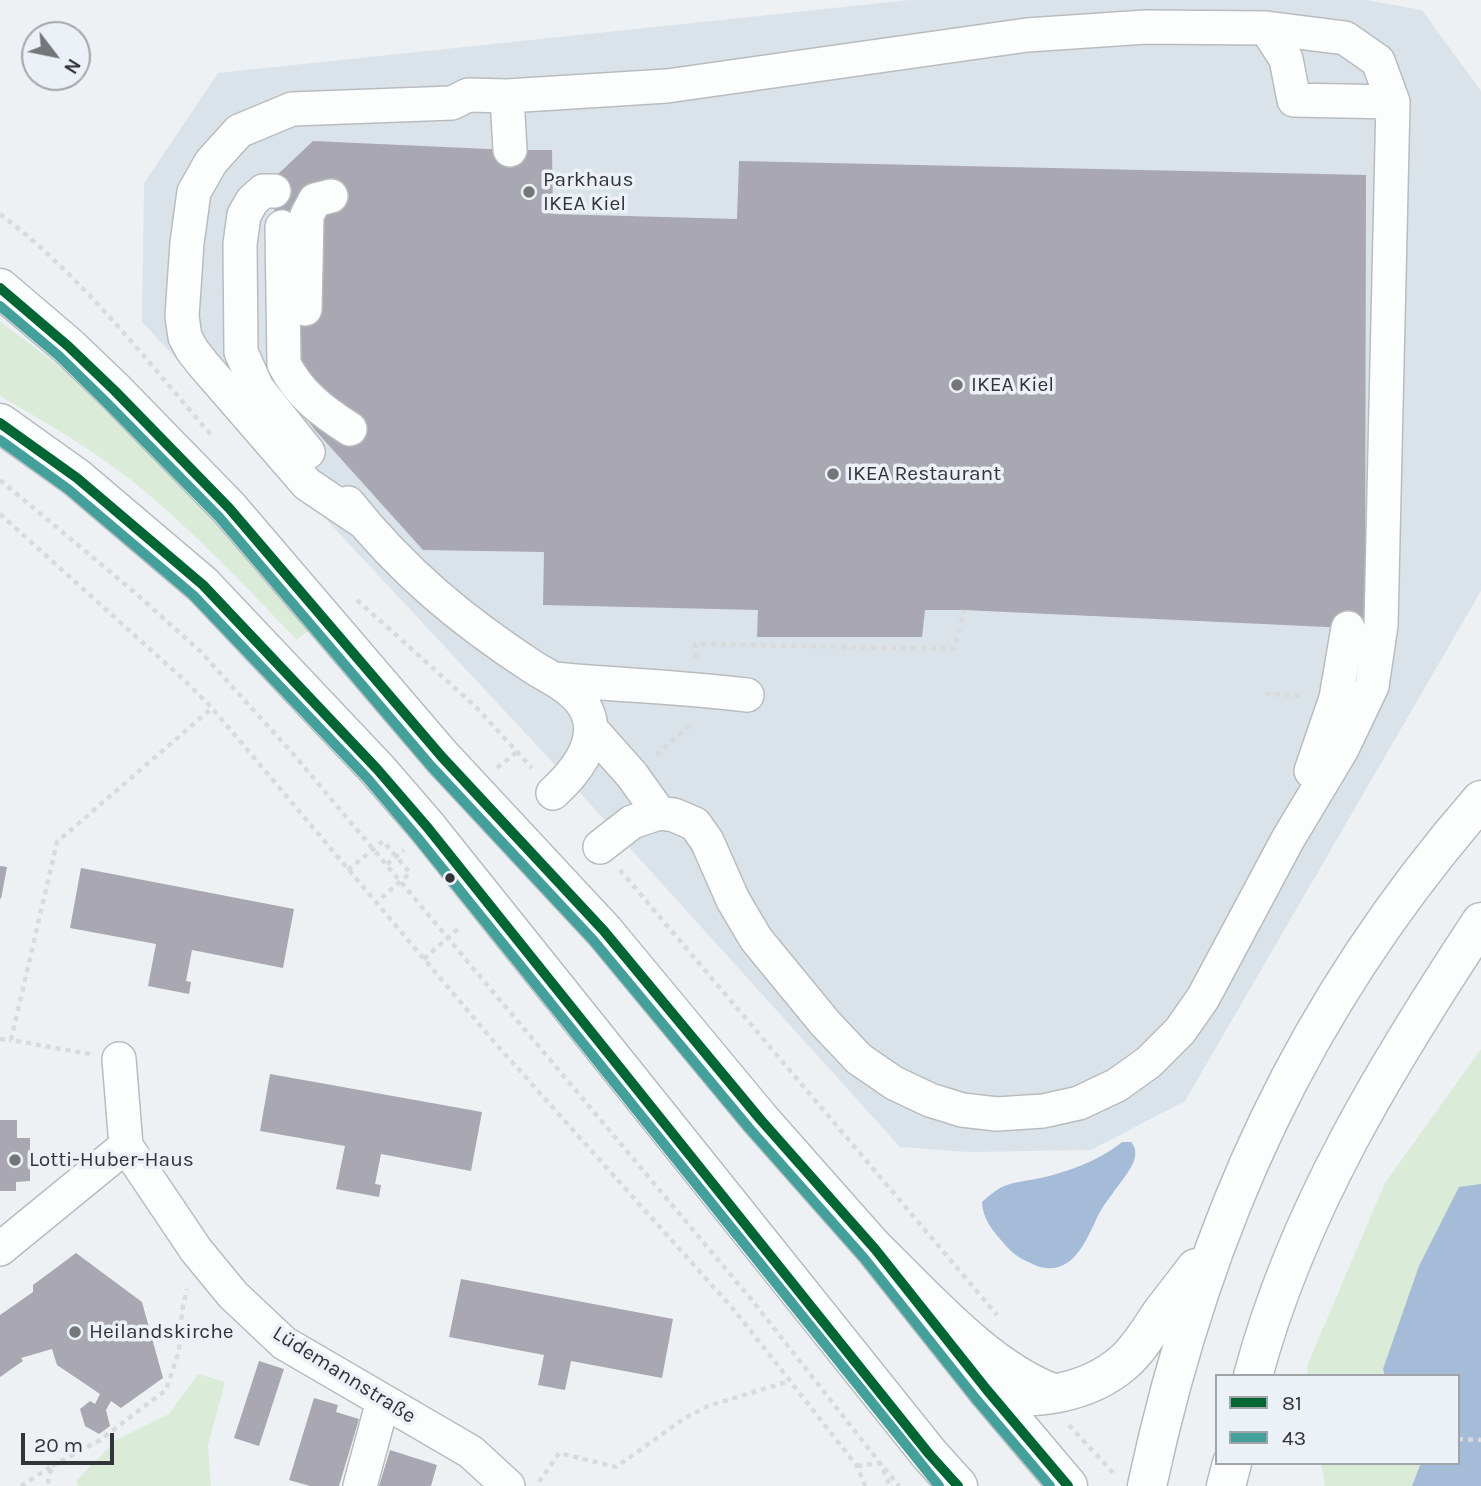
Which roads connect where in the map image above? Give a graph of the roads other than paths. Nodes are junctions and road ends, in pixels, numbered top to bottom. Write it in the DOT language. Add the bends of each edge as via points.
graph roads {
  1 [pos="1266,28"];
  2 [pos="507,96"];
  3 [pos="1393,102"];
  4 [pos="510,150"];
  5 [pos="274,191"];
  6 [pos="331,196"];
  7 [pos="282,227"];
  8 [pos="0,288"];
  9 [pos="303,359"];
  10 [pos="0,423"];
  11 [pos="349,429"];
  12 [pos="362,521"];
  13 [pos="1348,628"];
  14 [pos="553,679"];
  15 [pos="747,695"];
  16 [pos="591,729"];
  17 [pos="544,781"];
  18 [pos="1481,800"];
  19 [pos="659,813"];
  20 [pos="1288,839"];
  21 [pos="600,847"];
  22 [pos="1481,922"];
  23 [pos="119,1059"];
  24 [pos="126,1146"];
  25 [pos="1216,1241"];
  26 [pos="0,1249"];
  27 [pos="875,1249"];
  28 [pos="1254,1374"];
  29 [pos="987,1390"];
  30 [pos="1055,1394"];
  31 [pos="383,1401"];
  32 [pos="1231,1465"];
  33 [pos="1132,1481"];
  34 [pos="360,1486"];
  35 [pos="508,1486"];
  36 [pos="958,1486"];
  37 [pos="1068,1486"];
  38 [pos="1226,1486"];
  1 -- 2 [label="street" via="1146,27 1027,35 667,86"];
  1 -- 3 [label="street" via="1345,38 1378,61"];
  1 -- 3 [label="street" via="1286,59 1294,100"];
  2 -- 4 [label="street"];
  2 -- 12 [label="street" via="468,95 452,103 292,109 239,131 211,162 194,192 182,316 185,337 307,484"];
  3 -- 20 [label="street" via="1381,625 1372,686 1342,749"];
  5 -- 12 [label="street" via="263,191 244,215 241,352 257,388"];
  6 -- 9 [label="street" via="314,200 307,215"];
  7 -- 11 [label="street" via="284,364 315,406"];
  8 -- 27 [label="main road" via="116,391 229,509 442,757 604,931"];
  10 -- 36 [label="main road" via="77,478 203,585 377,769"];
  12 -- 14 [label="street" via="451,610"];
  13 -- 20 [label="street" via="1336,698"];
  14 -- 15 [label="street"];
  14 -- 16 [label="street" via="582,701"];
  16 -- 17 [label="street" via="582,760 566,781"];
  16 -- 19 [label="street"];
  18 -- 25 [label="main road" via="1405,894 1333,1001 1269,1117"];
  19 -- 20 [label="street" via="695,824 756,939 859,1059 930,1100 997,1114 1044,1111 1079,1102 1116,1085 1149,1062 1180,1031 1203,998"];
  19 -- 21 [label="street" via="632,822"];
  22 -- 28 [label="main road" via="1418,1020 1336,1165 1294,1256"];
  23 -- 24 [label="street, Lüdemannstraße"];
  24 -- 26 [label="street"];
  24 -- 31 [label="street, Lüdemannstraße" via="196,1250 233,1295 284,1343"];
  25 -- 30 [label="main road" via="1124,1362 1093,1381"];
  25 -- 33 [label="main road"];
  27 -- 29 [label="main road"];
  27 -- 30 [label="main road" via="984,1350 1036,1387"];
  29 -- 30 [label="main road" via="1015,1397"];
  29 -- 37 [label="main road"];
  31 -- 34 [label="street"];
  31 -- 35 [label="street, Lüdemannstraße" via="471,1452"];
  32 -- 38 [label="main road"];
}
